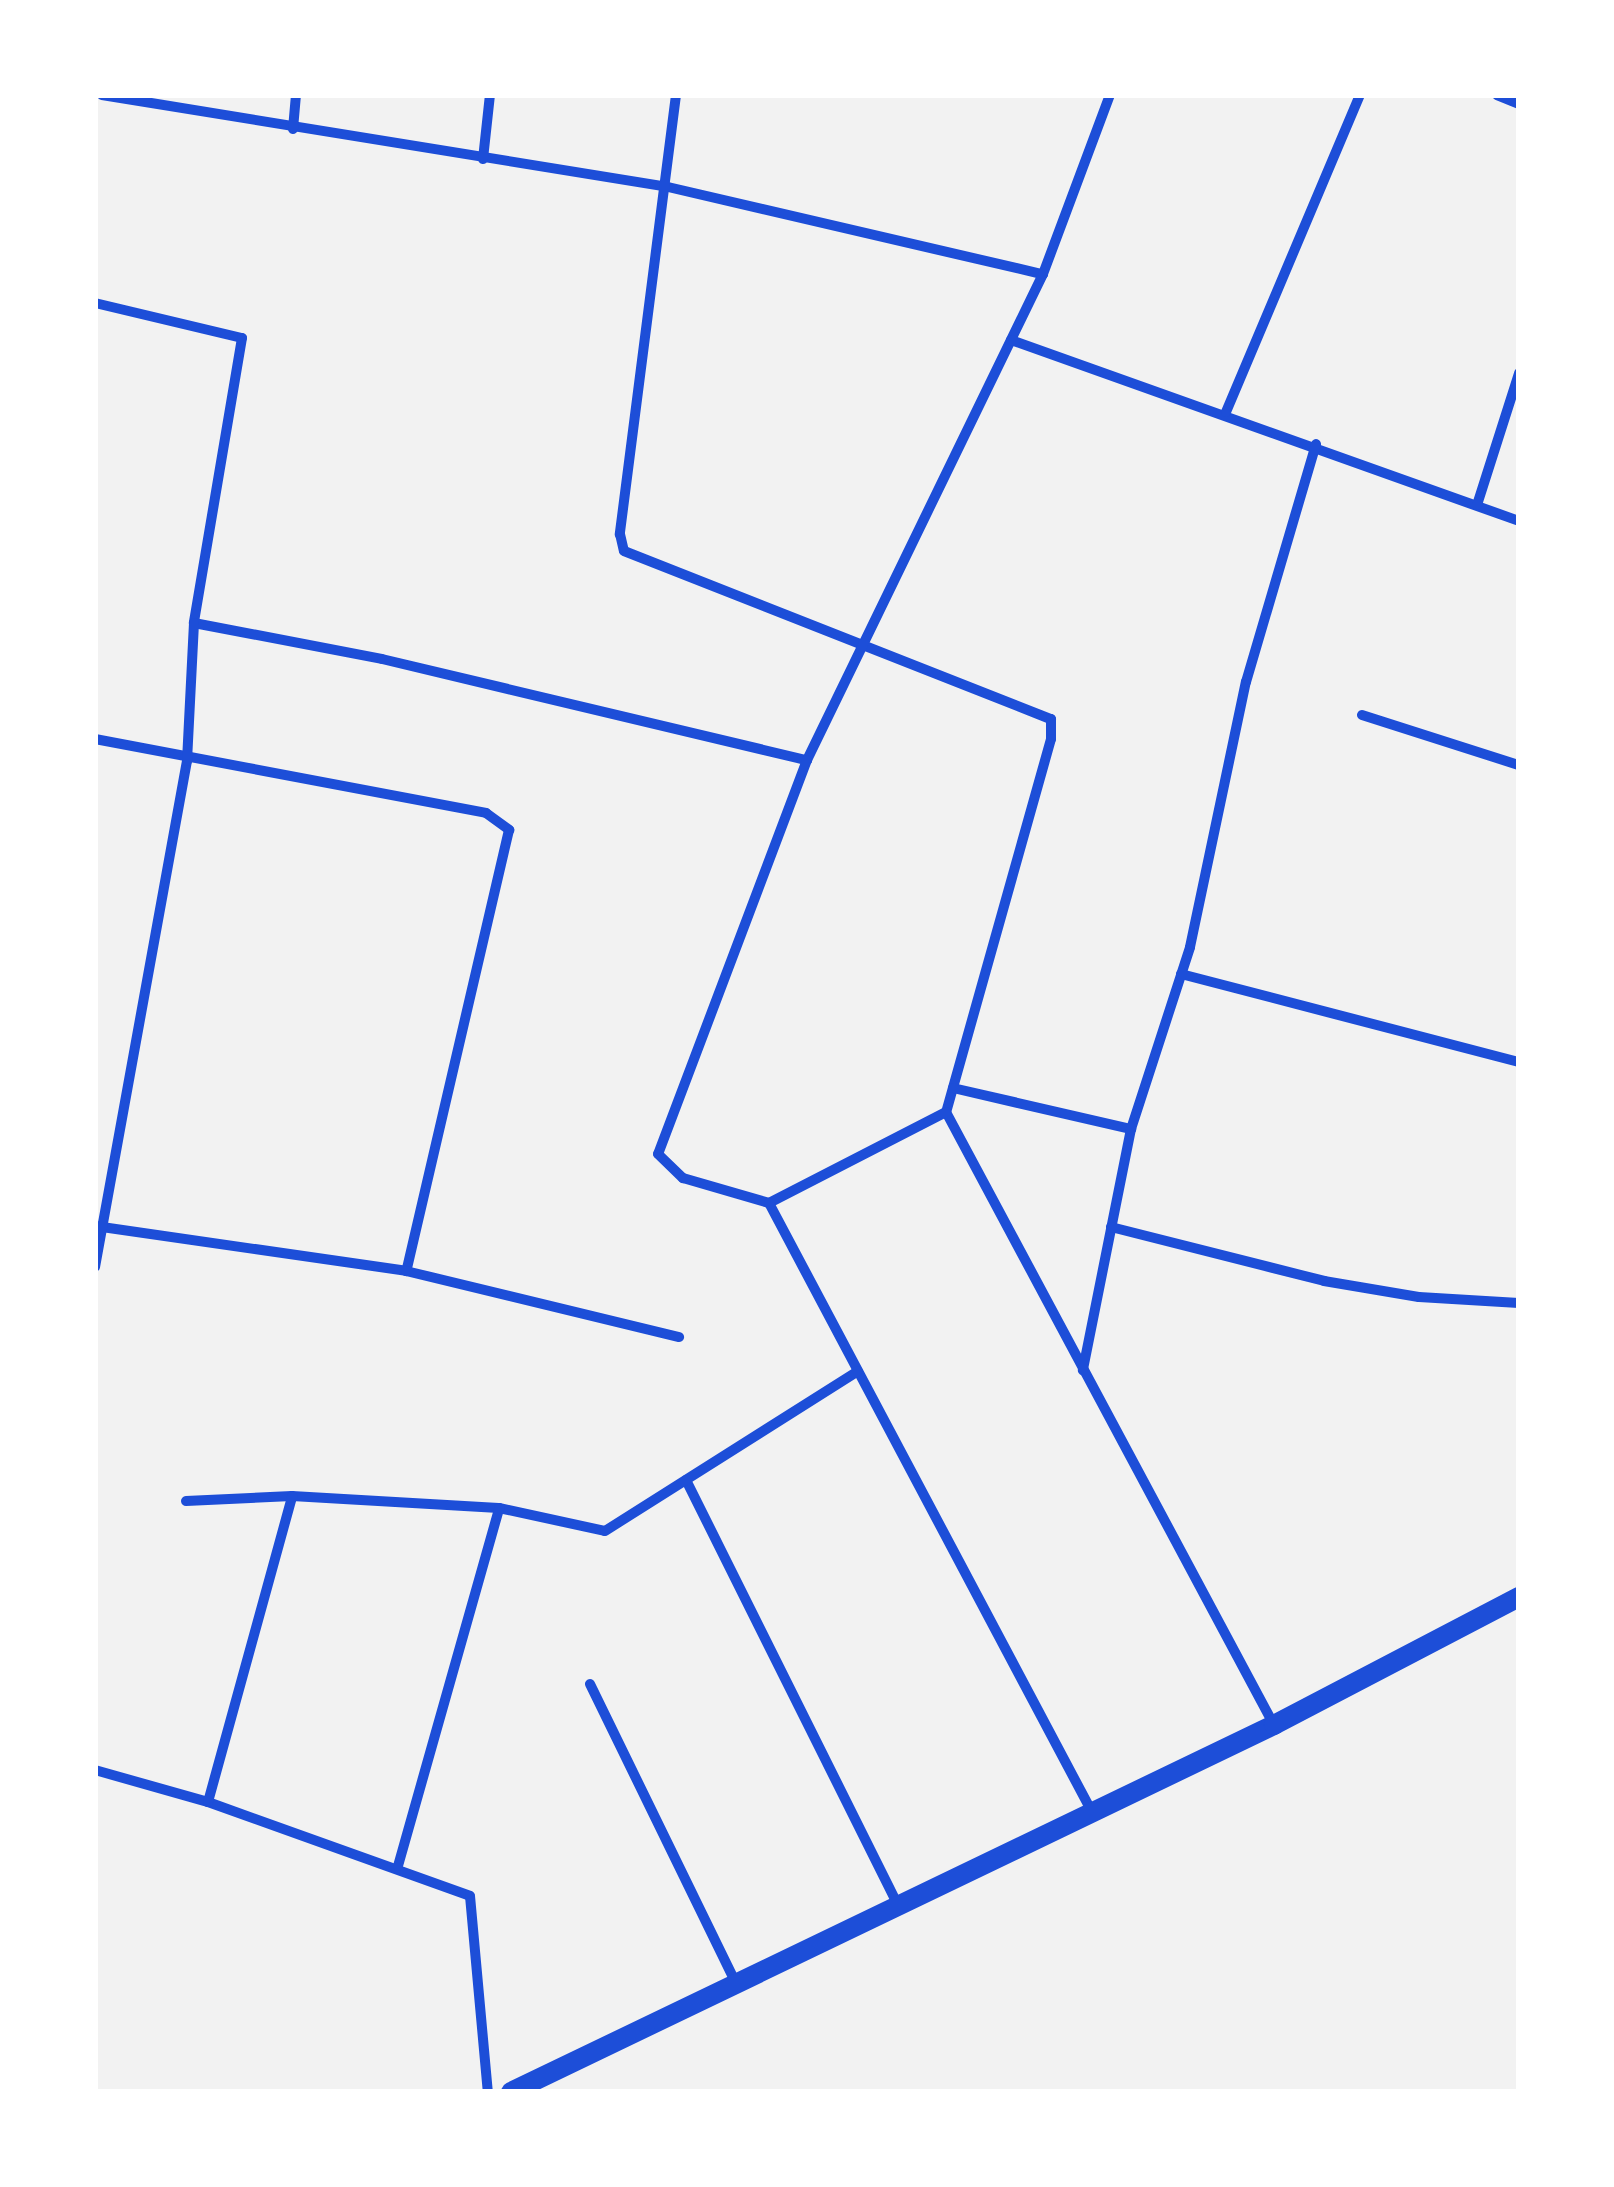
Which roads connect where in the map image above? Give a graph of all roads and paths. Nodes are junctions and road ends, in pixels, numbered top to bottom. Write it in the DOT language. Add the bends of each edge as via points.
graph roads {
  1 [pos="102,95"];
  2 [pos="296,95"];
  3 [pos="490,95"];
  4 [pos="676,95"];
  5 [pos="1110,95"];
  6 [pos="1360,95"];
  7 [pos="1497,95"];
  8 [pos="1519,104"];
  9 [pos="293,129"];
  10 [pos="484,159"];
  11 [pos="668,187"];
  12 [pos="1043,274"];
  13 [pos="95,303"];
  14 [pos="1012,340"];
  15 [pos="1519,373"];
  16 [pos="1226,412"];
  17 [pos="1316,444"];
  18 [pos="1477,505"];
  19 [pos="1519,521"];
  20 [pos="194,623"];
  21 [pos="865,644"];
  22 [pos="1362,716"];
  23 [pos="95,739"];
  24 [pos="807,760"];
  25 [pos="188,761"];
  26 [pos="1519,766"];
  27 [pos="1181,974"];
  28 [pos="1519,1062"];
  29 [pos="953,1088"];
  30 [pos="946,1112"];
  31 [pos="1131,1129"];
  32 [pos="769,1204"];
  33 [pos="99,1227"];
  34 [pos="1111,1227"];
  35 [pos="95,1267"];
  36 [pos="406,1271"];
  37 [pos="1519,1303"];
  38 [pos="679,1337"];
  39 [pos="1083,1370"];
  40 [pos="858,1372"];
  41 [pos="686,1480"];
  42 [pos="292,1496"];
  43 [pos="186,1501"];
  44 [pos="499,1508"];
  45 [pos="1519,1598"];
  46 [pos="590,1684"];
  47 [pos="1274,1725"];
  48 [pos="95,1770"];
  49 [pos="208,1802"];
  50 [pos="1092,1812"];
  51 [pos="398,1866"];
  52 [pos="898,1906"];
  53 [pos="736,1984"];
  54 [pos="518,2089"];
  55 [pos="488,2092"];
  56 [pos="549,2092"];
  1 -- 9 [label="street"];
  2 -- 9 [label="street"];
  3 -- 10 [label="street"];
  4 -- 11 [label="street"];
  5 -- 12 [label="street"];
  6 -- 16 [label="street"];
  7 -- 8 [label="street"];
  9 -- 10 [label="street"];
  10 -- 11 [label="street"];
  11 -- 12 [label="street"];
  11 -- 21 [label="street" via="620,534 624,551"];
  12 -- 14 [label="street"];
  13 -- 20 [label="street" via="242,338"];
  14 -- 16 [label="street"];
  14 -- 21 [label="street"];
  15 -- 18 [label="street"];
  16 -- 17 [label="street"];
  17 -- 18 [label="street"];
  17 -- 27 [label="street" via="1246,682"];
  18 -- 19 [label="street"];
  20 -- 24 [label="street" via="382,659"];
  20 -- 25 [label="street"];
  21 -- 24 [label="street"];
  21 -- 29 [label="street" via="1051,720"];
  22 -- 26 [label="street"];
  23 -- 25 [label="street"];
  24 -- 32 [label="street" via="658,1154 682,1178"];
  25 -- 33 [label="street"];
  25 -- 36 [label="street" via="486,814 510,830"];
  27 -- 28 [label="street"];
  27 -- 31 [label="street"];
  29 -- 30 [label="street"];
  29 -- 31 [label="street"];
  30 -- 32 [label="street"];
  30 -- 39 [label="street"];
  31 -- 34 [label="street"];
  32 -- 40 [label="street"];
  33 -- 35 [label="street"];
  33 -- 36 [label="street"];
  34 -- 37 [label="street" via="1324,1281 1419,1297"];
  34 -- 39 [label="street"];
  36 -- 38 [label="street"];
  39 -- 47 [label="street"];
  40 -- 41 [label="street"];
  40 -- 50 [label="street"];
  41 -- 44 [label="street" via="606,1530"];
  41 -- 52 [label="street"];
  42 -- 43 [label="street"];
  42 -- 44 [label="street"];
  42 -- 49 [label="street"];
  44 -- 51 [label="street"];
  45 -- 47 [label="main road"];
  46 -- 53 [label="street"];
  47 -- 50 [label="main road"];
  48 -- 49 [label="street"];
  49 -- 51 [label="street"];
  50 -- 52 [label="main road"];
  51 -- 55 [label="street" via="470,1896"];
  52 -- 53 [label="main road"];
  53 -- 54 [label="main road"];
  54 -- 56 [label="street"];
}
